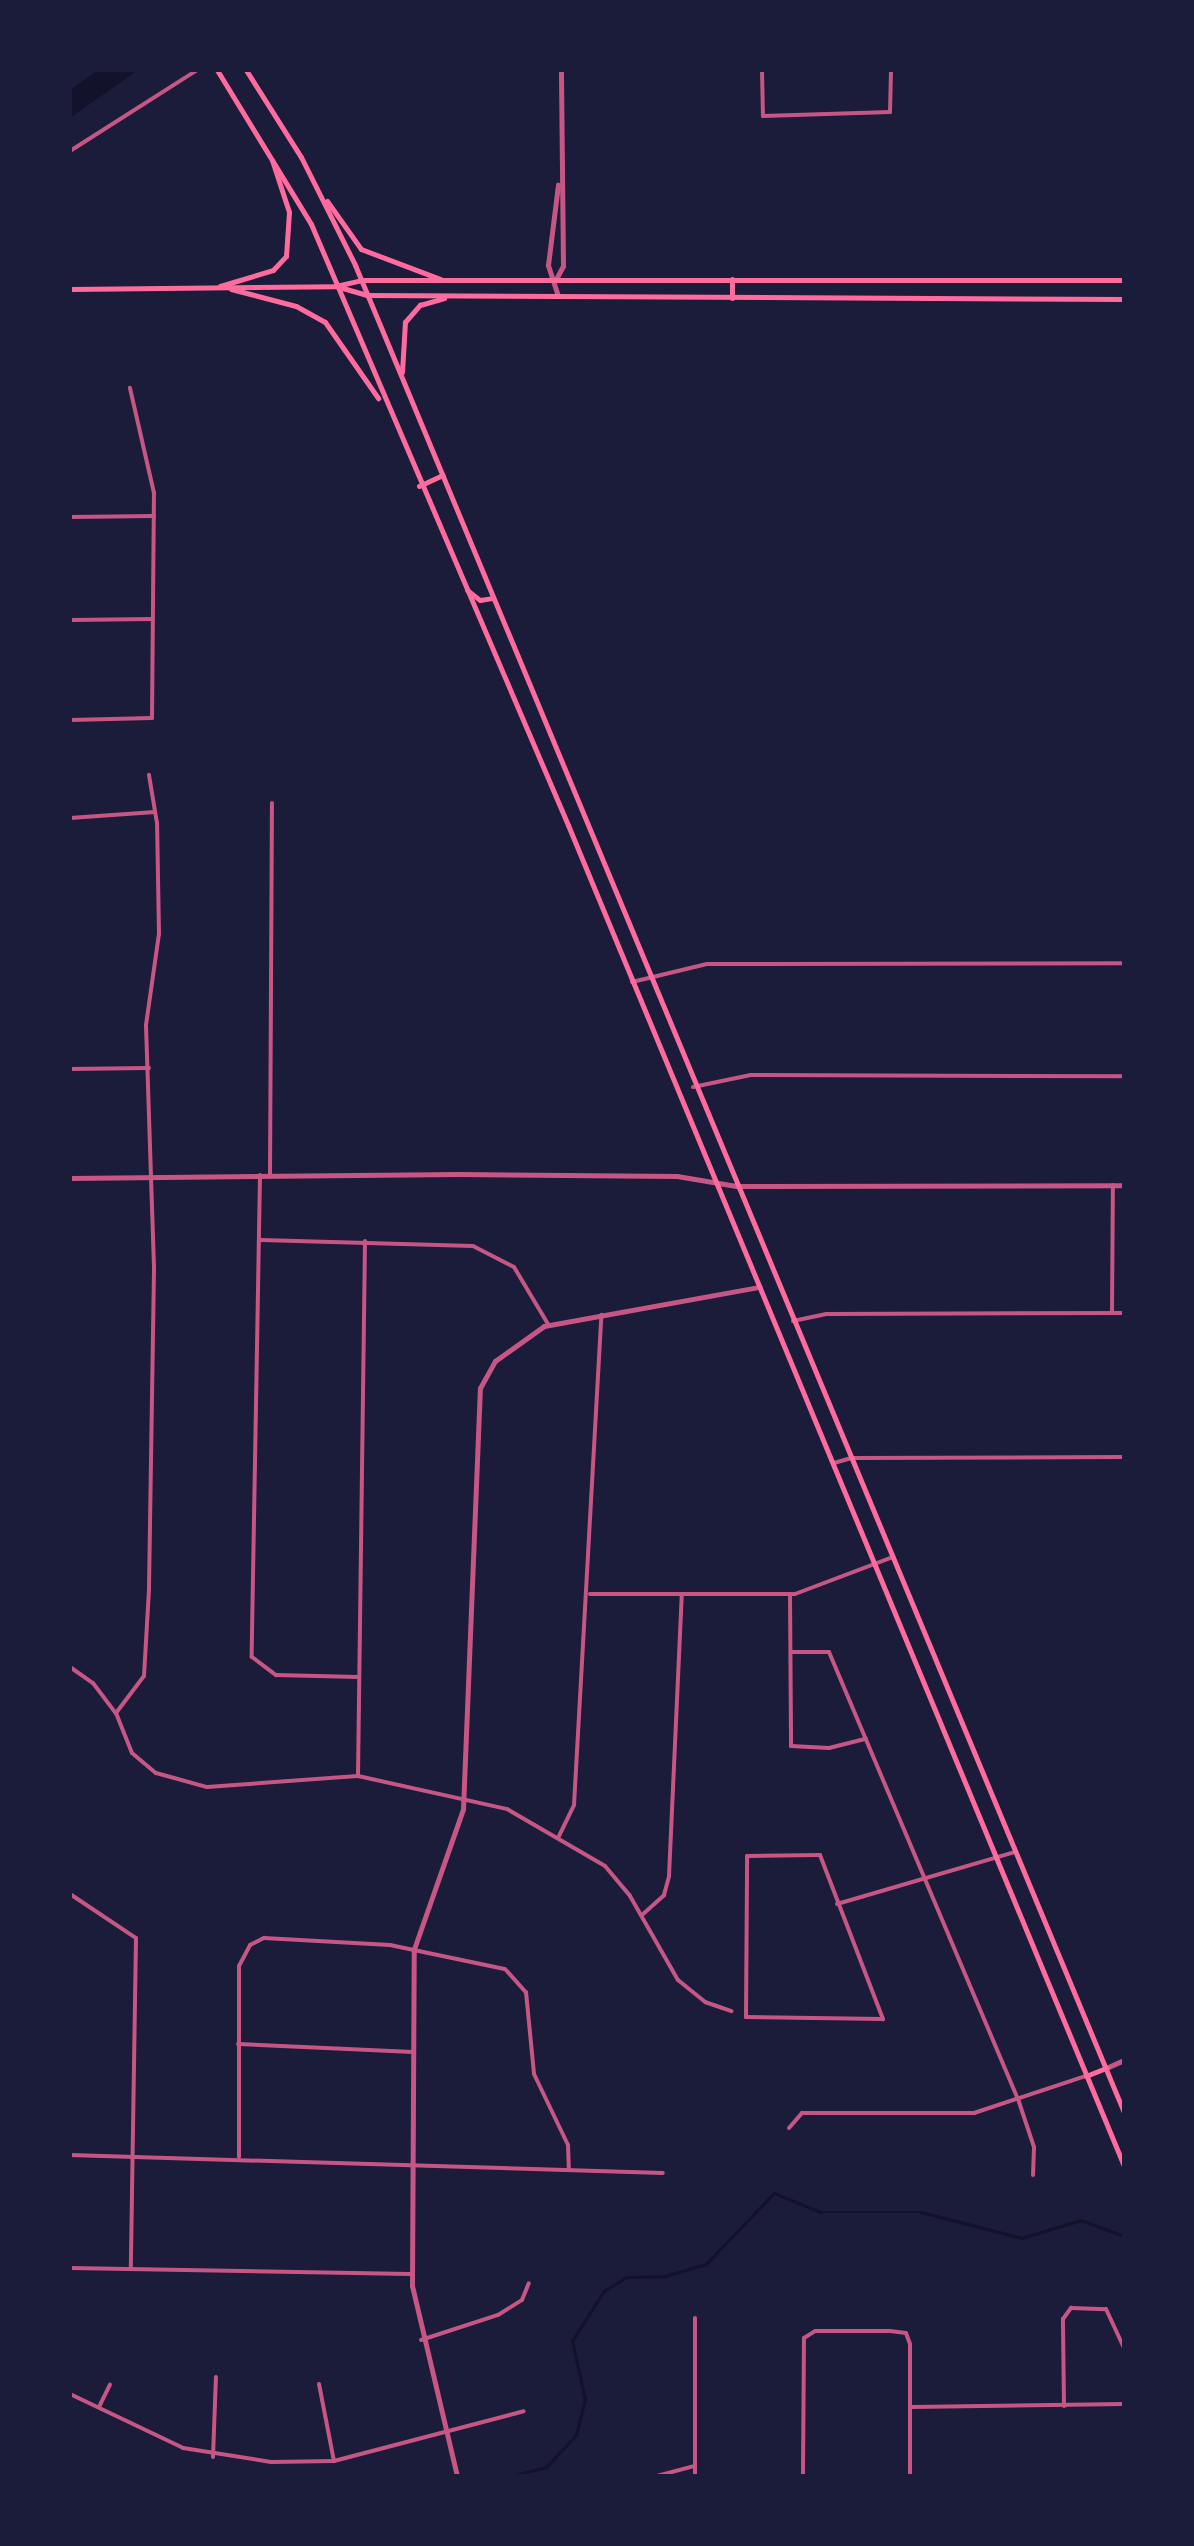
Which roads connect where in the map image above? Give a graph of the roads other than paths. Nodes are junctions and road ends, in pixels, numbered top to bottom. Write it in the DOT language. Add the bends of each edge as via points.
graph roads {
  1 [pos="197,70"];
  2 [pos="217,70"];
  3 [pos="246,70"];
  4 [pos="561,70"];
  5 [pos="762,70"];
  6 [pos="890,70"];
  7 [pos="267,148"];
  8 [pos="70,151"];
  9 [pos="559,182"];
  10 [pos="316,184"];
  11 [pos="556,279"];
  12 [pos="732,279"];
  13 [pos="361,280"];
  14 [pos="1124,280"];
  15 [pos="452,282"];
  16 [pos="336,286"];
  17 [pos="212,288"];
  18 [pos="228,288"];
  19 [pos="70,289"];
  20 [pos="367,294"];
  21 [pos="460,294"];
  22 [pos="558,297"];
  23 [pos="732,298"];
  24 [pos="1124,298"];
  25 [pos="402,375"];
  26 [pos="130,388"];
  27 [pos="385,408"];
  28 [pos="443,475"];
  29 [pos="418,486"];
  30 [pos="154,516"];
  31 [pos="70,517"];
  32 [pos="464,588"];
  33 [pos="492,598"];
  34 [pos="152,619"];
  35 [pos="70,620"];
  36 [pos="70,720"];
  37 [pos="149,775"];
  38 [pos="272,803"];
  39 [pos="156,812"];
  40 [pos="70,818"];
  41 [pos="1124,963"];
  42 [pos="646,974"];
  43 [pos="632,982"];
  44 [pos="149,1068"];
  45 [pos="70,1069"];
  46 [pos="1124,1076"];
  47 [pos="693,1088"];
  48 [pos="260,1175"];
  49 [pos="270,1175"];
  50 [pos="153,1177"];
  51 [pos="70,1178"];
  52 [pos="713,1178"];
  53 [pos="1124,1185"];
  54 [pos="736,1186"];
  55 [pos="1113,1186"];
  56 [pos="261,1240"];
  57 [pos="366,1242"];
  58 [pos="759,1287"];
  59 [pos="1112,1314"];
  60 [pos="1124,1314"];
  61 [pos="602,1316"];
  62 [pos="794,1321"];
  63 [pos="548,1325"];
  64 [pos="1124,1457"];
  65 [pos="852,1458"];
  66 [pos="834,1463"];
  67 [pos="894,1557"];
  68 [pos="874,1560"];
  69 [pos="590,1594"];
  70 [pos="790,1594"];
  71 [pos="682,1596"];
  72 [pos="792,1652"];
  73 [pos="70,1666"];
  74 [pos="359,1677"];
  75 [pos="116,1713"];
  76 [pos="866,1738"];
  77 [pos="358,1776"];
  78 [pos="464,1796"];
  79 [pos="558,1836"];
  80 [pos="1016,1852"];
  81 [pos="998,1858"];
  82 [pos="927,1883"];
  83 [pos="70,1894"];
  84 [pos="837,1904"];
  85 [pos="642,1915"];
  86 [pos="414,1949"];
  87 [pos="731,2011"];
  88 [pos="238,2044"];
  89 [pos="414,2052"];
  90 [pos="1124,2060"];
  91 [pos="1106,2068"];
  92 [pos="1086,2076"];
  93 [pos="1019,2102"];
  94 [pos="1124,2112"];
  95 [pos="789,2128"];
  96 [pos="70,2155"];
  97 [pos="133,2156"];
  98 [pos="239,2157"];
  99 [pos="412,2161"];
  100 [pos="1124,2166"];
  101 [pos="570,2168"];
  102 [pos="664,2172"];
  103 [pos="1032,2175"];
  104 [pos="70,2268"];
  105 [pos="131,2269"];
  106 [pos="412,2274"];
  107 [pos="529,2283"];
  108 [pos="696,2318"];
  109 [pos="421,2340"];
  110 [pos="1124,2348"];
  111 [pos="216,2377"];
  112 [pos="110,2384"];
  113 [pos="319,2384"];
  114 [pos="70,2394"];
  115 [pos="1124,2404"];
  116 [pos="1064,2406"];
  117 [pos="99,2407"];
  118 [pos="911,2407"];
  119 [pos="524,2411"];
  120 [pos="446,2434"];
  121 [pos="213,2457"];
  122 [pos="334,2461"];
  123 [pos="696,2466"];
  124 [pos="457,2476"];
  125 [pos="657,2476"];
  126 [pos="696,2476"];
  127 [pos="803,2476"];
  128 [pos="910,2476"];
  1 -- 8 [label="street"];
  2 -- 7 [label="main road"];
  3 -- 10 [label="main road"];
  4 -- 9 [label="street"];
  5 -- 6 [label="street" via="763,116 890,112"];
  7 -- 16 [label="main road" via="311,224"];
  7 -- 17 [label="main road" via="290,212 286,256 273,270"];
  9 -- 11 [label="street" via="563,266"];
  9 -- 11 [label="street" via="551,204 548,266"];
  10 -- 13 [label="main road"];
  10 -- 15 [label="main road" via="361,249 381,262"];
  11 -- 12 [label="main road"];
  11 -- 15 [label="main road"];
  11 -- 22 [label="street"];
  12 -- 14 [label="main road"];
  12 -- 23 [label="main road"];
  13 -- 15 [label="main road"];
  13 -- 16 [label="main road"];
  13 -- 20 [label="main road"];
  16 -- 18 [label="main road"];
  16 -- 20 [label="main road"];
  16 -- 27 [label="main road"];
  17 -- 18 [label="main road"];
  17 -- 19 [label="main road"];
  18 -- 27 [label="main road" via="296,306 325,322"];
  20 -- 21 [label="main road"];
  20 -- 25 [label="main road"];
  21 -- 22 [label="main road"];
  21 -- 25 [label="main road" via="413,310 402,332"];
  22 -- 23 [label="main road"];
  23 -- 24 [label="main road"];
  25 -- 28 [label="main road"];
  26 -- 30 [label="street"];
  27 -- 29 [label="main road"];
  28 -- 29 [label="main road"];
  28 -- 33 [label="main road"];
  29 -- 32 [label="main road"];
  30 -- 31 [label="street"];
  30 -- 34 [label="street"];
  32 -- 33 [label="main road" via="480,600"];
  32 -- 43 [label="main road"];
  33 -- 42 [label="main road"];
  34 -- 35 [label="street"];
  34 -- 36 [label="street" via="152,718"];
  37 -- 39 [label="street"];
  38 -- 49 [label="street"];
  39 -- 40 [label="street"];
  39 -- 44 [label="street" via="160,934 146,1025"];
  41 -- 42 [label="street" via="707,964"];
  42 -- 43 [label="street"];
  42 -- 47 [label="main road"];
  43 -- 52 [label="main road"];
  44 -- 45 [label="street"];
  44 -- 50 [label="street"];
  46 -- 47 [label="street" via="751,1075"];
  47 -- 54 [label="main road"];
  48 -- 49 [label="street"];
  48 -- 50 [label="street"];
  48 -- 56 [label="street"];
  49 -- 52 [label="street"];
  50 -- 51 [label="street"];
  50 -- 75 [label="street" via="144,1676"];
  52 -- 54 [label="street"];
  52 -- 58 [label="main road"];
  53 -- 55 [label="street"];
  54 -- 55 [label="street"];
  54 -- 62 [label="main road"];
  55 -- 59 [label="street"];
  56 -- 57 [label="street"];
  56 -- 74 [label="street" via="252,1657 276,1675"];
  57 -- 63 [label="street" via="451,1243 490,1252 523,1278"];
  57 -- 74 [label="street"];
  58 -- 61 [label="street"];
  58 -- 66 [label="main road"];
  59 -- 60 [label="street"];
  59 -- 62 [label="street" via="826,1314"];
  61 -- 63 [label="street"];
  61 -- 69 [label="street"];
  62 -- 65 [label="main road"];
  63 -- 78 [label="street" via="495,1362 477,1402"];
  64 -- 65 [label="street"];
  65 -- 66 [label="street"];
  65 -- 67 [label="main road"];
  66 -- 68 [label="main road"];
  67 -- 68 [label="street"];
  67 -- 80 [label="main road"];
  68 -- 70 [label="street"];
  68 -- 81 [label="main road"];
  69 -- 71 [label="street"];
  69 -- 79 [label="street" via="578,1654 574,1805"];
  70 -- 71 [label="street"];
  70 -- 72 [label="street"];
  71 -- 85 [label="street" via="670,1876 664,1894"];
  72 -- 76 [label="street" via="830,1652"];
  72 -- 76 [label="street" via="791,1746 829,1748"];
  73 -- 75 [label="street"];
  74 -- 77 [label="street"];
  75 -- 77 [label="street" via="132,1753 156,1773 208,1787"];
  76 -- 82 [label="street"];
  77 -- 78 [label="street"];
  78 -- 79 [label="street" via="506,1808"];
  78 -- 86 [label="street"];
  79 -- 85 [label="street" via="605,1866"];
  80 -- 81 [label="street"];
  80 -- 91 [label="main road"];
  81 -- 82 [label="street"];
  81 -- 92 [label="main road"];
  82 -- 84 [label="street"];
  82 -- 93 [label="street"];
  83 -- 97 [label="street" via="136,1938"];
  84 -- 84 [label="street" via="882,2019 746,2017 747,1856 820,1856"];
  85 -- 87 [label="street" via="678,1980 705,2002"];
  86 -- 88 [label="street" via="255,1940 239,1966"];
  86 -- 89 [label="street"];
  86 -- 101 [label="street" via="484,1962 520,1981 529,2007 534,2074 568,2144"];
  88 -- 89 [label="street"];
  88 -- 98 [label="street"];
  89 -- 99 [label="street"];
  90 -- 91 [label="street"];
  91 -- 92 [label="main road"];
  91 -- 94 [label="main road"];
  92 -- 93 [label="street"];
  92 -- 100 [label="main road"];
  93 -- 95 [label="street" via="903,2117 802,2113"];
  93 -- 103 [label="street" via="1034,2147"];
  96 -- 97 [label="street"];
  97 -- 98 [label="street"];
  97 -- 105 [label="street"];
  98 -- 99 [label="street"];
  99 -- 101 [label="street"];
  99 -- 106 [label="street"];
  101 -- 102 [label="street"];
  104 -- 105 [label="street"];
  105 -- 106 [label="street"];
  106 -- 109 [label="street"];
  107 -- 109 [label="street" via="522,2300 498,2315"];
  108 -- 123 [label="street"];
  109 -- 120 [label="street"];
  110 -- 116 [label="street" via="1106,2309 1071,2308 1063,2319"];
  111 -- 121 [label="street"];
  112 -- 117 [label="street"];
  113 -- 122 [label="street"];
  114 -- 117 [label="street"];
  115 -- 116 [label="street"];
  116 -- 118 [label="street"];
  117 -- 121 [label="street"];
  118 -- 127 [label="street" via="906,2334 815,2331 804,2338"];
  118 -- 128 [label="street"];
  119 -- 120 [label="street"];
  120 -- 122 [label="street"];
  120 -- 124 [label="street"];
  121 -- 122 [label="street"];
  123 -- 125 [label="street"];
  123 -- 126 [label="street"];
}
